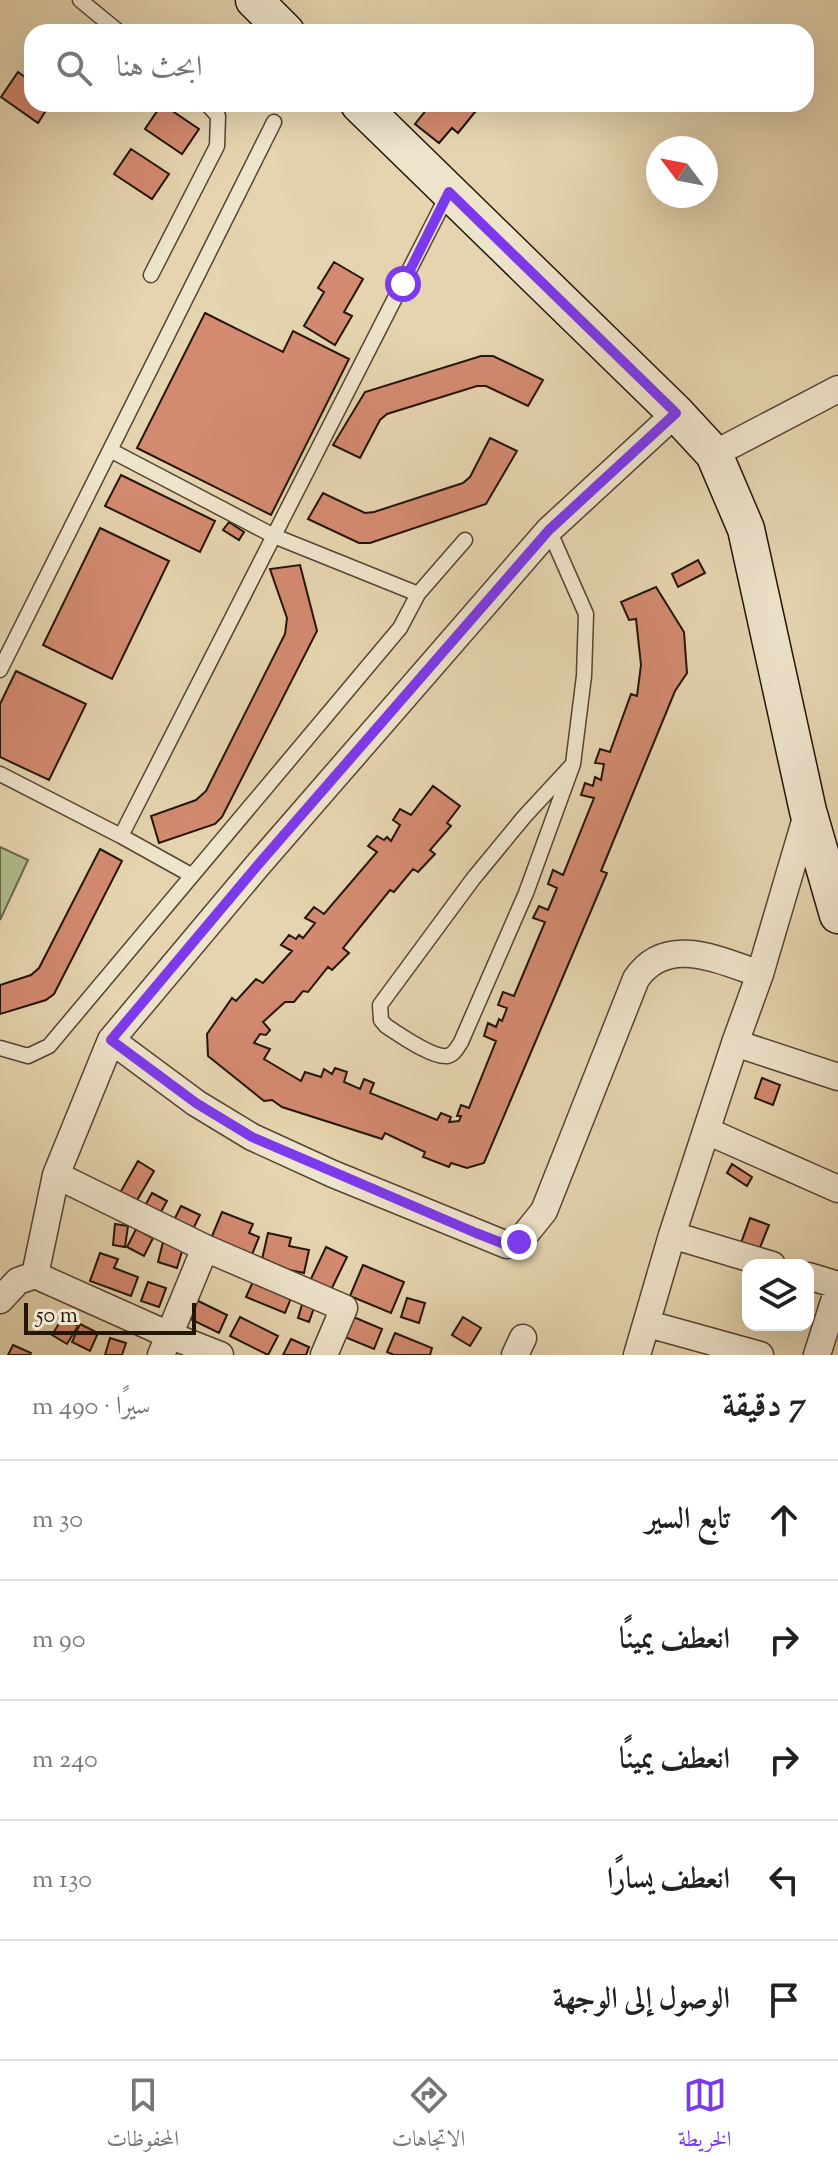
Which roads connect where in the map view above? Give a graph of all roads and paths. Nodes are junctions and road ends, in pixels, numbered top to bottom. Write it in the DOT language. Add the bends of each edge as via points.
graph roads {
  1 [pos="80,0"];
  2 [pos="254,0"];
  3 [pos="109,24"];
  4 [pos="278,24"];
  5 [pos="214,112"];
  6 [pos="367,112"];
  7 [pos="274,122"];
  8 [pos="449,192"];
  9 [pos="151,275"];
  10 [pos="838,389"];
  11 [pos="676,413"];
  12 [pos="110,450"];
  13 [pos="714,454"];
  14 [pos="549,530"];
  15 [pos="274,536"];
  16 [pos="465,540"];
  17 [pos="418,594"];
  18 [pos="0,670"];
  19 [pos="573,764"];
  20 [pos="0,774"];
  21 [pos="808,811"];
  22 [pos="121,836"];
  23 [pos="191,875"];
  24 [pos="838,915"];
  25 [pos="760,974"];
  26 [pos="111,1040"];
  27 [pos="735,1043"];
  28 [pos="0,1048"];
  29 [pos="838,1077"];
  30 [pos="707,1131"];
  31 [pos="56,1175"];
  32 [pos="838,1189"];
  33 [pos="672,1235"];
  34 [pos="205,1248"];
  35 [pos="752,1259"];
  36 [pos="35,1275"];
  37 [pos="814,1278"];
  38 [pos="838,1287"];
  39 [pos="0,1300"];
  40 [pos="648,1324"];
  41 [pos="165,1345"];
  42 [pos="220,1355"];
  43 [pos="324,1355"];
  44 [pos="637,1355"];
  45 [pos="760,1355"];
  46 [pos="817,1355"];
  1 -- 3 [label="lane"];
  2 -- 4 [label="main road"];
  5 -- 9 [label="lane" via="217,146"];
  6 -- 8 [label="main road"];
  7 -- 12 [label="lane"];
  8 -- 11 [label="main road"];
  8 -- 15 [label="lane"];
  10 -- 13 [label="street"];
  11 -- 13 [label="main road"];
  11 -- 14 [label="street"];
  12 -- 15 [label="lane"];
  12 -- 18 [label="lane"];
  13 -- 21 [label="main road" via="746,529"];
  14 -- 19 [label="lane" via="586,614"];
  14 -- 26 [label="street"];
  15 -- 17 [label="lane"];
  15 -- 22 [label="lane"];
  16 -- 17 [label="lane"];
  17 -- 23 [label="lane" via="400,628"];
  19 -- 19 [label="lane" via="526,893 461,1042 454,1053 433,1054 386,1026 380,1005 490,859"];
  20 -- 22 [label="lane"];
  21 -- 24 [label="main road"];
  21 -- 25 [label="street"];
  22 -- 23 [label="lane"];
  23 -- 28 [label="lane" via="49,1046 28,1056"];
  25 -- 26 [label="street" via="703,955 679,953 656,958 642,969 544,1211 519,1242 507,1245 252,1137"];
  25 -- 27 [label="street"];
  26 -- 31 [label="street"];
  27 -- 29 [label="street"];
  27 -- 30 [label="street"];
  30 -- 32 [label="street"];
  30 -- 33 [label="street"];
  31 -- 34 [label="street"];
  31 -- 36 [label="street"];
  33 -- 35 [label="street"];
  33 -- 40 [label="street"];
  34 -- 41 [label="street"];
  34 -- 43 [label="street" via="344,1308"];
  36 -- 39 [label="street" via="18,1281"];
  36 -- 41 [label="street"];
  37 -- 38 [label="street"];
  38 -- 46 [label="street"];
  40 -- 44 [label="street"];
  40 -- 45 [label="street"];
  41 -- 42 [label="street"];
}
